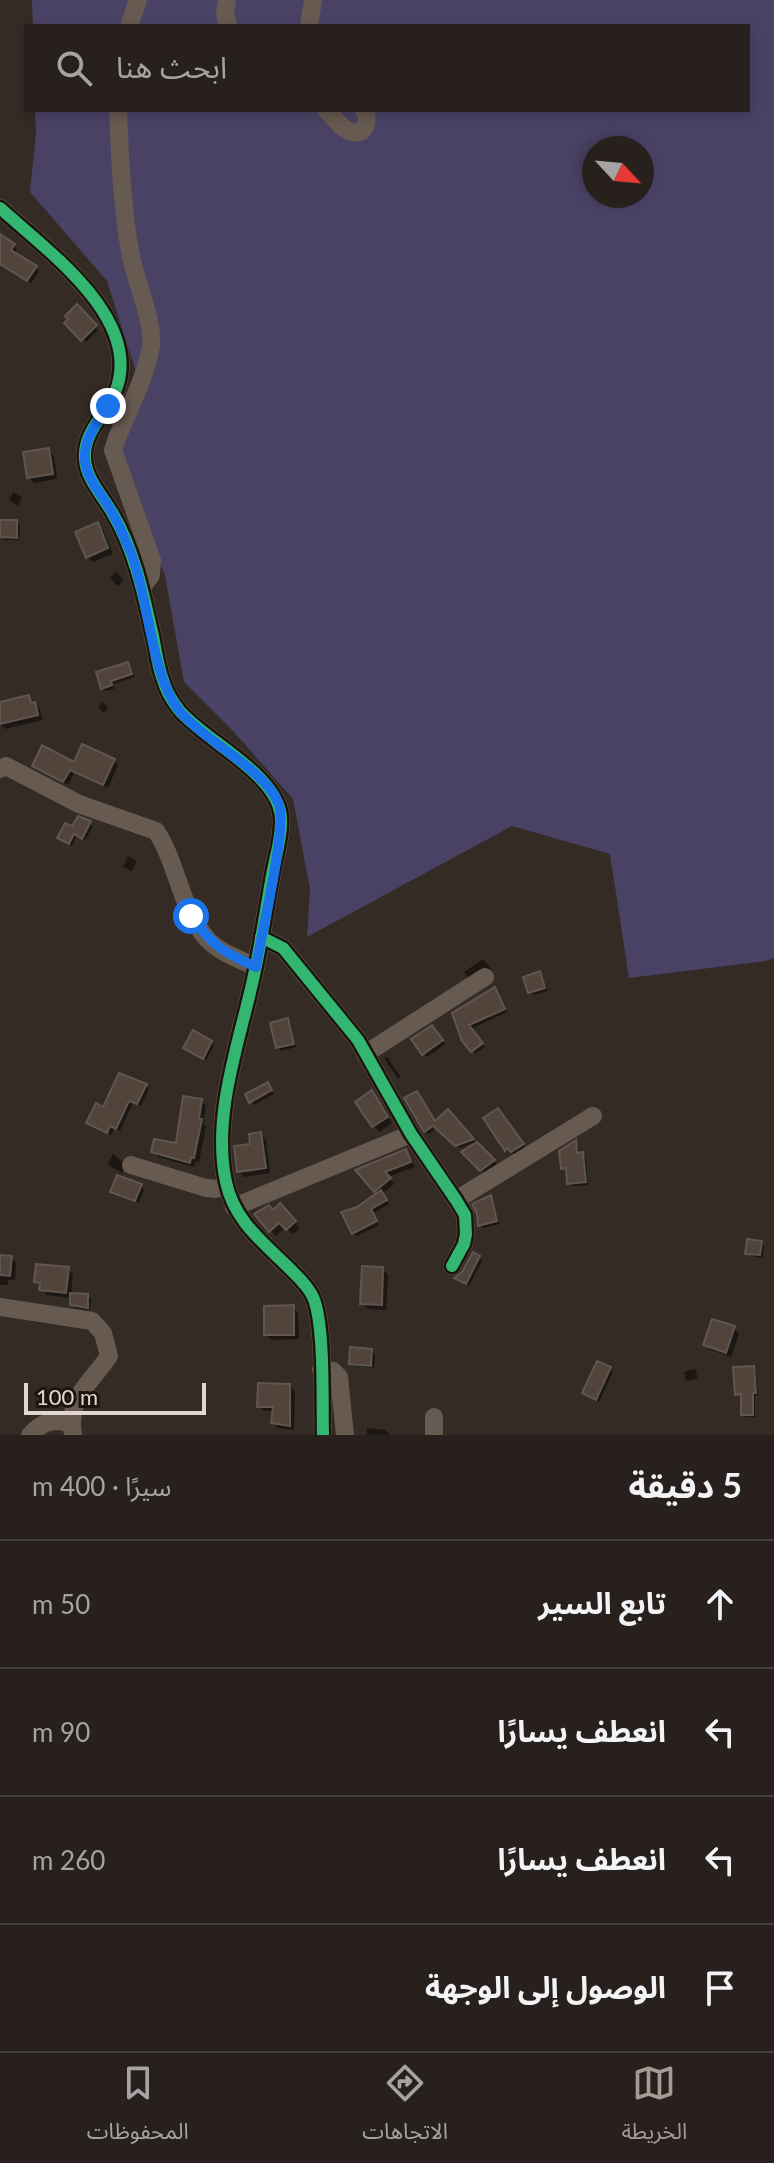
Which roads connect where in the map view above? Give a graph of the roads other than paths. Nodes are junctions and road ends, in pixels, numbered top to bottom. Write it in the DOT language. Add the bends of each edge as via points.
graph roads {
  1 [pos="138,0"];
  2 [pos="227,0"];
  3 [pos="313,0"];
  4 [pos="130,24"];
  5 [pos="228,24"];
  6 [pos="309,24"];
  7 [pos="118,112"];
  8 [pos="328,112"];
  9 [pos="366,112"];
  10 [pos="0,208"];
  11 [pos="142,587"];
  12 [pos="0,769"];
  13 [pos="261,937"];
  14 [pos="256,967"];
  15 [pos="485,977"];
  16 [pos="365,1054"];
  17 [pos="593,1116"];
  18 [pos="411,1134"];
  19 [pos="131,1165"];
  20 [pos="226,1186"];
  21 [pos="456,1200"];
  22 [pos="234,1207"];
  23 [pos="452,1266"];
  24 [pos="0,1307"];
  25 [pos="321,1369"];
  26 [pos="72,1429"];
  27 [pos="30,1435"];
  28 [pos="323,1435"];
  29 [pos="345,1435"];
  1 -- 4 [label="street"];
  2 -- 5 [label="street"];
  3 -- 6 [label="street"];
  7 -- 11 [label="street" via="131,258 151,344 113,450 152,560 151,575"];
  8 -- 9 [label="street" via="354,132 367,124"];
  10 -- 11 [label="street" via="90,291 118,348 115,393 89,434 85,463 115,516"];
  11 -- 13 [label="street" via="168,694 193,724 268,786 280,807"];
  12 -- 14 [label="street" via="6,766 79,804 156,831 191,916 208,940"];
  13 -- 14 [label="street"];
  13 -- 16 [label="street" via="283,948"];
  14 -- 20 [label="street" via="225,1107"];
  15 -- 16 [label="street"];
  16 -- 18 [label="street"];
  17 -- 21 [label="street"];
  18 -- 21 [label="street"];
  18 -- 22 [label="street"];
  19 -- 20 [label="street" via="206,1188"];
  20 -- 22 [label="street"];
  21 -- 23 [label="street" via="465,1215 466,1234"];
  22 -- 25 [label="street" via="313,1297"];
  24 -- 26 [label="street" via="92,1321 103,1333 109,1356 73,1407"];
  25 -- 28 [label="street"];
  25 -- 29 [label="street" via="339,1377"];
  26 -- 27 [label="street" via="56,1419"];
}
